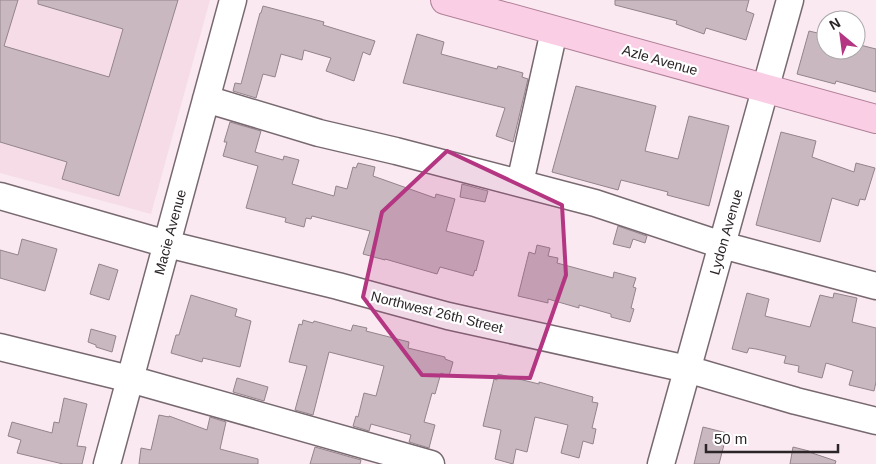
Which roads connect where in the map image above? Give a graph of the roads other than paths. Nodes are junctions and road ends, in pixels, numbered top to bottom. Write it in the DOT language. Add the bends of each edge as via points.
graph roads {
  1 [pos="233,0"];
  2 [pos="445,0"];
  3 [pos="790,0"];
  4 [pos="554,30"];
  5 [pos="766,89"];
  6 [pos="206,99"];
  7 [pos="876,119"];
  8 [pos="520,183"];
  9 [pos="0,196"];
  10 [pos="167,244"];
  11 [pos="722,245"];
  12 [pos="876,286"];
  13 [pos="0,347"];
  14 [pos="687,370"];
  15 [pos="130,379"];
  16 [pos="876,421"];
  17 [pos="107,464"];
  18 [pos="431,464"];
  19 [pos="661,464"];
  1 -- 6 [label="street, Macie Avenue"];
  2 -- 4 [label="main road, Azle Avenue"];
  3 -- 5 [label="street, Lydon Avenue"];
  4 -- 5 [label="main road, Azle Avenue"];
  4 -- 8 [label="street"];
  5 -- 7 [label="main road, Azle Avenue"];
  5 -- 11 [label="street, Lydon Avenue"];
  6 -- 8 [label="street" via="319,133"];
  6 -- 10 [label="street, Macie Avenue"];
  8 -- 11 [label="street" via="595,203"];
  9 -- 10 [label="street, Northwest 26th Street"];
  10 -- 14 [label="street, Northwest 26th Street" via="448,316"];
  10 -- 15 [label="street, Macie Avenue"];
  11 -- 12 [label="street"];
  11 -- 14 [label="street, Lydon Avenue"];
  13 -- 15 [label="street"];
  14 -- 16 [label="street, Northwest 26th Street"];
  14 -- 19 [label="street, Lydon Avenue"];
  15 -- 17 [label="street, Macie Avenue"];
  15 -- 18 [label="street"];
}
